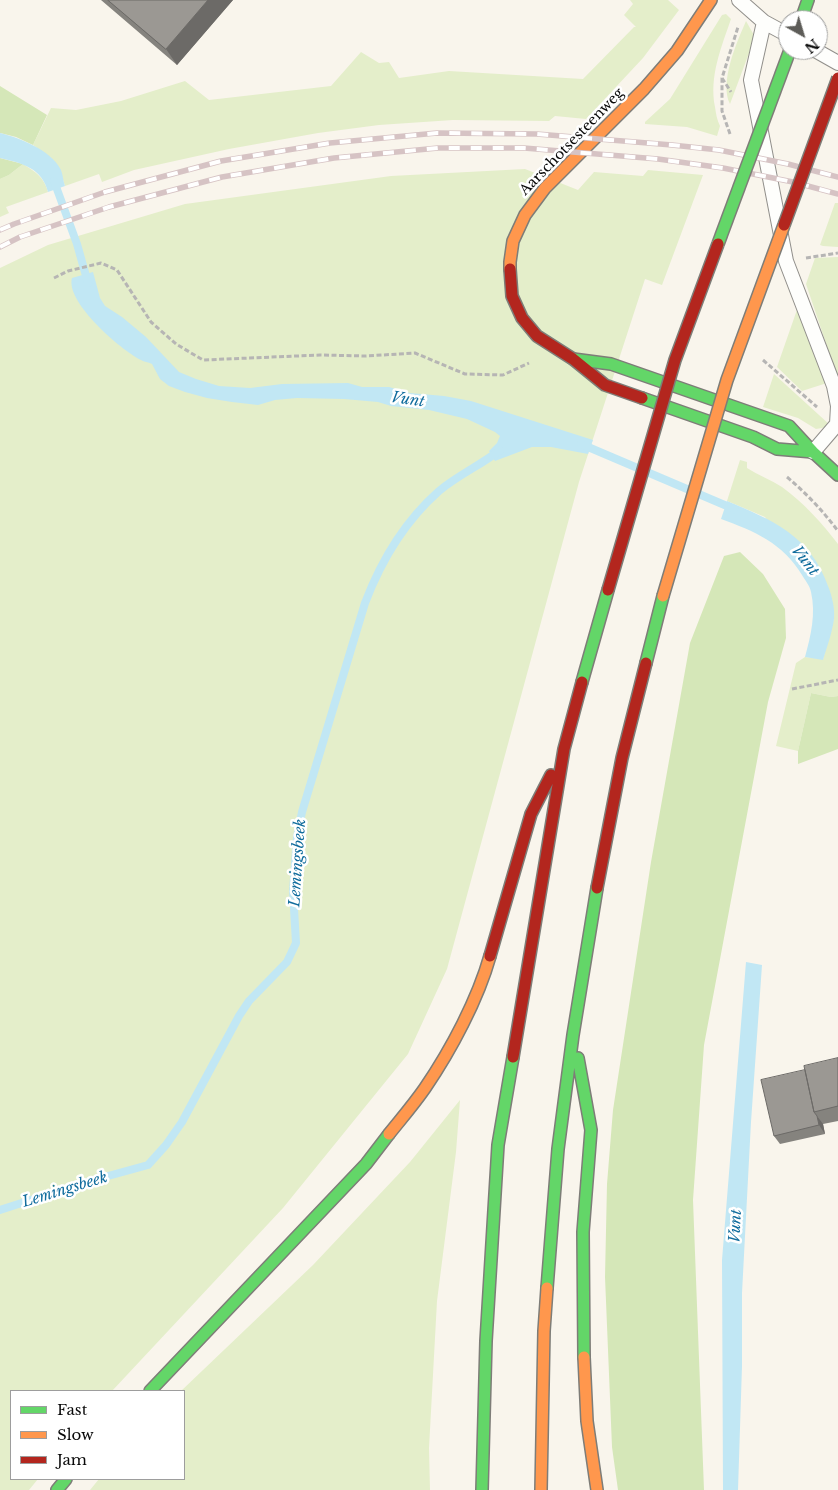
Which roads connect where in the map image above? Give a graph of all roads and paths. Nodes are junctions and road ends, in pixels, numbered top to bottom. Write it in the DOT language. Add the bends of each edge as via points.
graph roads {
  1 [pos="694,0"];
  2 [pos="739,0"];
  3 [pos="708,4"];
  4 [pos="764,22"];
  5 [pos="778,30"];
  6 [pos="786,60"];
  7 [pos="838,78"];
  8 [pos="54,278"];
  9 [pos="557,350"];
  10 [pos="762,358"];
  11 [pos="573,359"];
  12 [pos="837,424"];
  13 [pos="813,452"];
  14 [pos="838,475"];
  15 [pos="785,476"];
  16 [pos="838,531"];
  17 [pos="838,680"];
  18 [pos="792,689"];
  19 [pos="564,749"];
  20 [pos="573,1035"];
  21 [pos="151,1390"];
  22 [pos="65,1480"];
  23 [pos="57,1490"];
  24 [pos="482,1490"];
  25 [pos="540,1490"];
  26 [pos="597,1490"];
  1 -- 3 [label="lane"];
  2 -- 4 [label="lane"];
  3 -- 9 [label="main road, Aarschotsesteenweg" via="677,51 644,89 545,188 525,215 513,241 510,262 512,296 522,318 537,336"];
  4 -- 5 [label="lane"];
  4 -- 12 [label="lane" via="751,80 786,261 834,386"];
  6 -- 19 [label="main road, bridge" via="675,360"];
  7 -- 20 [label="main road, bridge" via="727,380 663,596 622,758"];
  8 -- 9 [label="path" via="101,263 117,270 151,322 176,344 203,360 415,353 465,374 503,375"];
  9 -- 11 [label="main road, Aarschotsesteenweg"];
  10 -- 12 [label="path"];
  11 -- 13 [label="main road, Aarschotsesteenweg" via="605,385 778,449"];
  11 -- 13 [label="main road, Aarschotsesteenweg" via="611,364 789,426"];
  12 -- 13 [label="lane"];
  13 -- 14 [label="main road, Aarschotsesteenweg"];
  15 -- 16 [label="path" via="805,492"];
  17 -- 18 [label="path"];
  19 -- 21 [label="main road" via="531,814 486,971 457,1035 425,1088 366,1164"];
  19 -- 24 [label="main road" via="498,1144 486,1341"];
  20 -- 25 [label="main road" via="558,1149 544,1331"];
  20 -- 26 [label="main road" via="592,1130 584,1232 583,1332 587,1420"];
  22 -- 23 [label="main road"];
}
